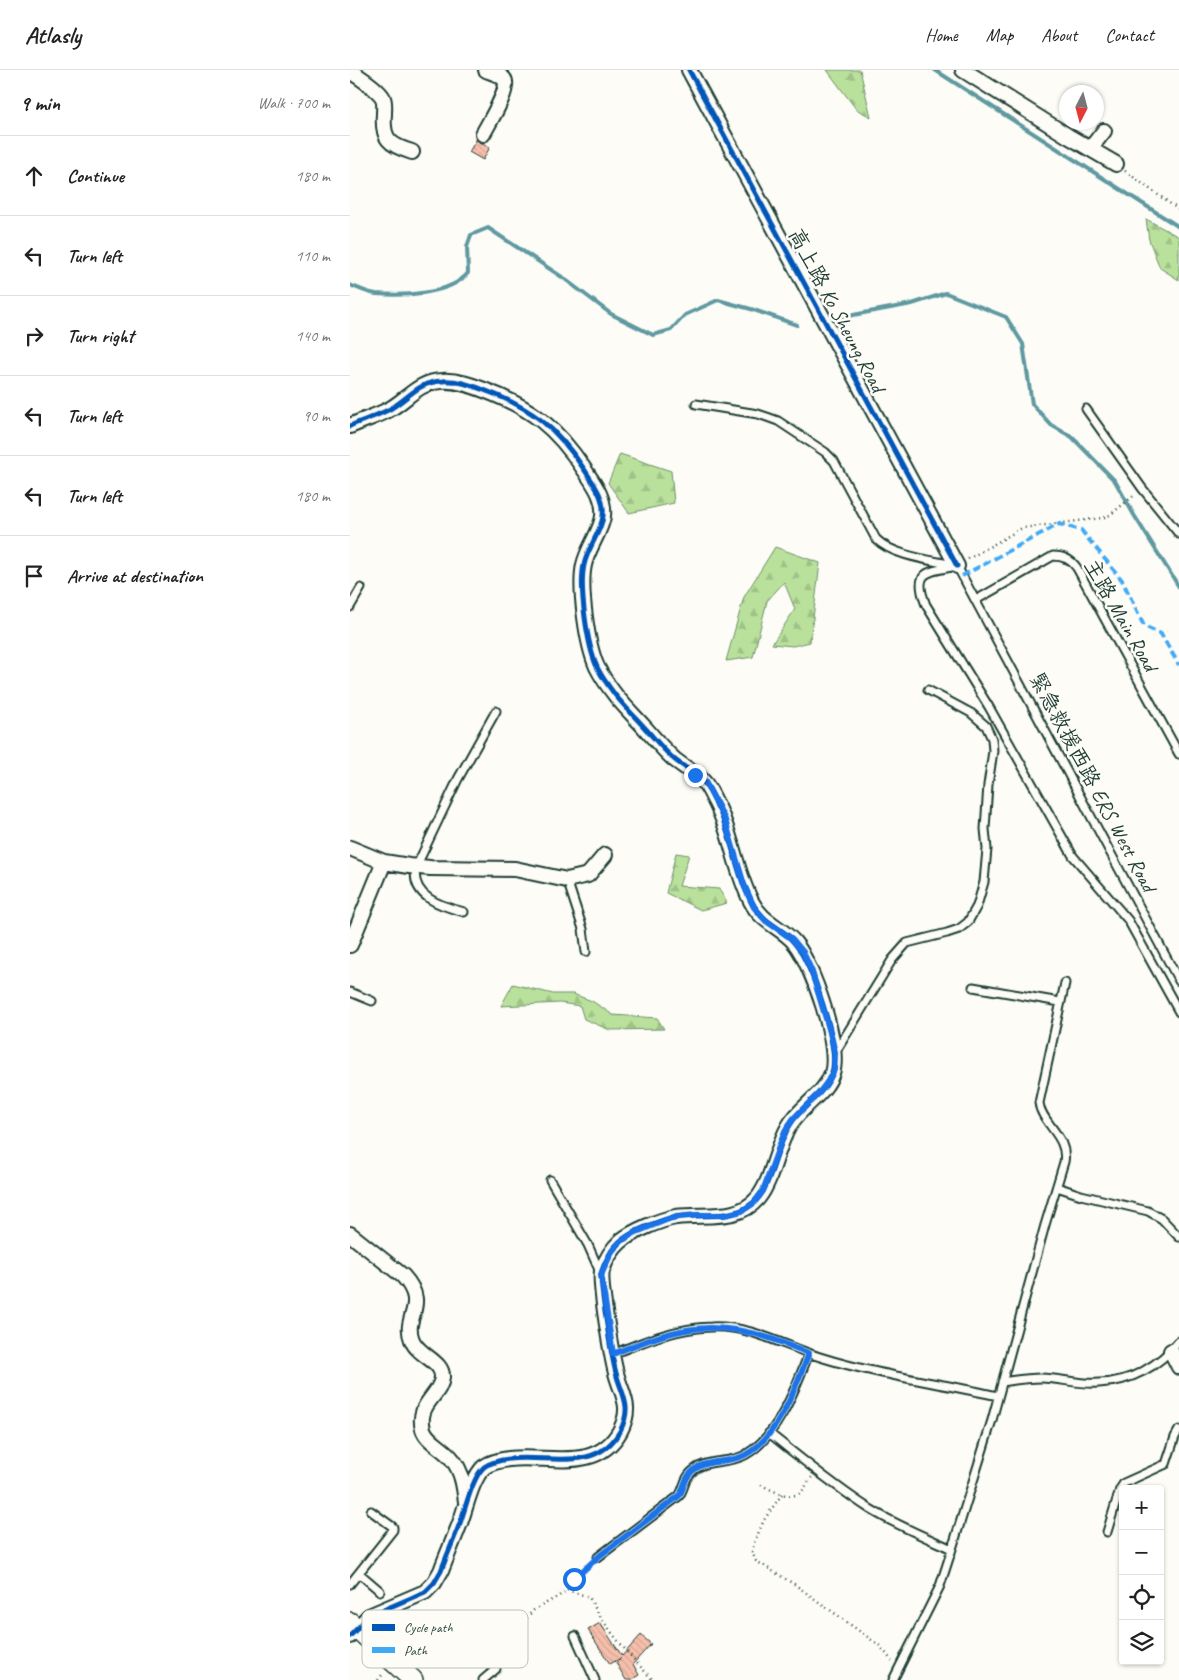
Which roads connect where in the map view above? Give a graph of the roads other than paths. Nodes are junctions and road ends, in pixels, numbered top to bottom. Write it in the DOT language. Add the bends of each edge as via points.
graph roads {
  1 [pos="486,70"];
  2 [pos="689,70"];
  3 [pos="963,70"];
  4 [pos="350,71"];
  5 [pos="1104,131"];
  6 [pos="483,134"];
  7 [pos="1090,149"];
  8 [pos="412,152"];
  9 [pos="1116,164"];
  10 [pos="696,404"];
  11 [pos="1086,409"];
  12 [pos="350,426"];
  13 [pos="1179,534"];
  14 [pos="957,566"];
  15 [pos="361,588"];
  16 [pos="976,600"];
  17 [pos="350,607"];
  18 [pos="928,690"];
  19 [pos="496,711"];
  20 [pos="1179,754"];
  21 [pos="350,848"];
  22 [pos="605,855"];
  23 [pos="384,862"];
  24 [pos="416,867"];
  25 [pos="567,880"];
  26 [pos="464,912"];
  27 [pos="350,945"];
  28 [pos="586,952"];
  29 [pos="1179,981"];
  30 [pos="1065,983"];
  31 [pos="973,986"];
  32 [pos="350,992"];
  33 [pos="372,1000"];
  34 [pos="1060,1002"];
  35 [pos="1179,1012"];
  36 [pos="835,1053"];
  37 [pos="550,1180"];
  38 [pos="1057,1187"];
  39 [pos="350,1234"];
  40 [pos="1179,1237"];
  41 [pos="601,1275"];
  42 [pos="1175,1346"];
  43 [pos="809,1353"];
  44 [pos="613,1354"];
  45 [pos="1179,1367"];
  46 [pos="1002,1382"];
  47 [pos="998,1396"];
  48 [pos="1179,1430"];
  49 [pos="769,1433"];
  50 [pos="466,1505"];
  51 [pos="371,1511"];
  52 [pos="1107,1532"];
  53 [pos="952,1549"];
  54 [pos="598,1557"];
  55 [pos="359,1573"];
  56 [pos="350,1583"];
  57 [pos="380,1591"];
  58 [pos="384,1610"];
  59 [pos="362,1621"];
  60 [pos="352,1629"];
  61 [pos="575,1636"];
  62 [pos="362,1637"];
  63 [pos="399,1668"];
  64 [pos="496,1669"];
  65 [pos="413,1680"];
  66 [pos="483,1680"];
  67 [pos="595,1680"];
  68 [pos="893,1680"];
  1 -- 6 [label="street" via="499,76 506,84"];
  2 -- 14 [label="street, 高上路 Ko Sheung Road"];
  3 -- 7 [label="street"];
  4 -- 8 [label="street" via="383,98 384,130 390,143"];
  5 -- 7 [label="street"];
  7 -- 9 [label="street"];
  10 -- 14 [label="lane" via="758,414 778,421 830,456 881,544 904,554"];
  11 -- 13 [label="lane"];
  12 -- 36 [label="street" via="390,409 416,388 438,381 455,382 492,392 528,410 551,427 578,461 600,493 603,516 584,564 583,576 582,596 595,664 615,695 671,758 705,782 725,820 744,885 754,907 803,952 812,972"];
  14 -- 16 [label="lane, 高上路 Ko Sheung Road"];
  14 -- 35 [label="lane" via="924,574 920,583 926,605 990,707 1073,856 1128,920"];
  15 -- 17 [label="lane"];
  16 -- 20 [label="lane, 主路 Main Road" via="1053,556 1071,561"];
  16 -- 29 [label="lane, 緊急救援西路 ERS West Road"];
  18 -- 36 [label="lane" via="971,713 986,726 992,738 984,882 968,922 948,933 907,943 892,960"];
  19 -- 24 [label="lane"];
  21 -- 23 [label="street"];
  22 -- 25 [label="street" via="588,875"];
  23 -- 24 [label="street"];
  23 -- 27 [label="street"];
  24 -- 25 [label="street" via="515,869"];
  24 -- 26 [label="lane" via="415,884 421,892 442,906"];
  25 -- 28 [label="lane" via="583,929"];
  30 -- 34 [label="lane"];
  31 -- 34 [label="lane"];
  32 -- 33 [label="lane"];
  34 -- 38 [label="lane" via="1039,1103 1066,1155"];
  36 -- 41 [label="street" via="834,1070 819,1093 790,1124 763,1191 754,1203 742,1211 671,1218 641,1230 620,1242"];
  37 -- 41 [label="lane" via="588,1245"];
  38 -- 40 [label="lane" via="1148,1211 1162,1219"];
  38 -- 46 [label="lane"];
  39 -- 50 [label="street" via="411,1284 415,1306 410,1335 416,1349 436,1364 442,1374 438,1388 424,1410 422,1426 425,1434 458,1466"];
  41 -- 44 [label="street"];
  42 -- 45 [label="street"];
  42 -- 46 [label="lane" via="1149,1369 1124,1380 1098,1384 1040,1378"];
  43 -- 44 [label="lane" via="749,1332 711,1327 661,1335"];
  43 -- 47 [label="lane"];
  43 -- 49 [label="lane" via="797,1384"];
  44 -- 50 [label="street" via="626,1404 620,1432 611,1444 589,1457 574,1460 512,1458 490,1464 479,1474"];
  46 -- 47 [label="lane"];
  47 -- 53 [label="lane"];
  48 -- 52 [label="lane" via="1166,1464 1124,1482"];
  49 -- 53 [label="lane" via="872,1510"];
  49 -- 54 [label="lane" via="743,1456 695,1468 679,1496"];
  50 -- 58 [label="street" via="434,1583 413,1598"];
  51 -- 55 [label="lane" via="393,1530"];
  53 -- 68 [label="lane" via="940,1586"];
  55 -- 56 [label="lane"];
  55 -- 57 [label="lane"];
  59 -- 60 [label="street"];
  60 -- 62 [label="main road"];
  61 -- 67 [label="lane"];
  63 -- 65 [label="main road"];
  64 -- 66 [label="lane"];
}
